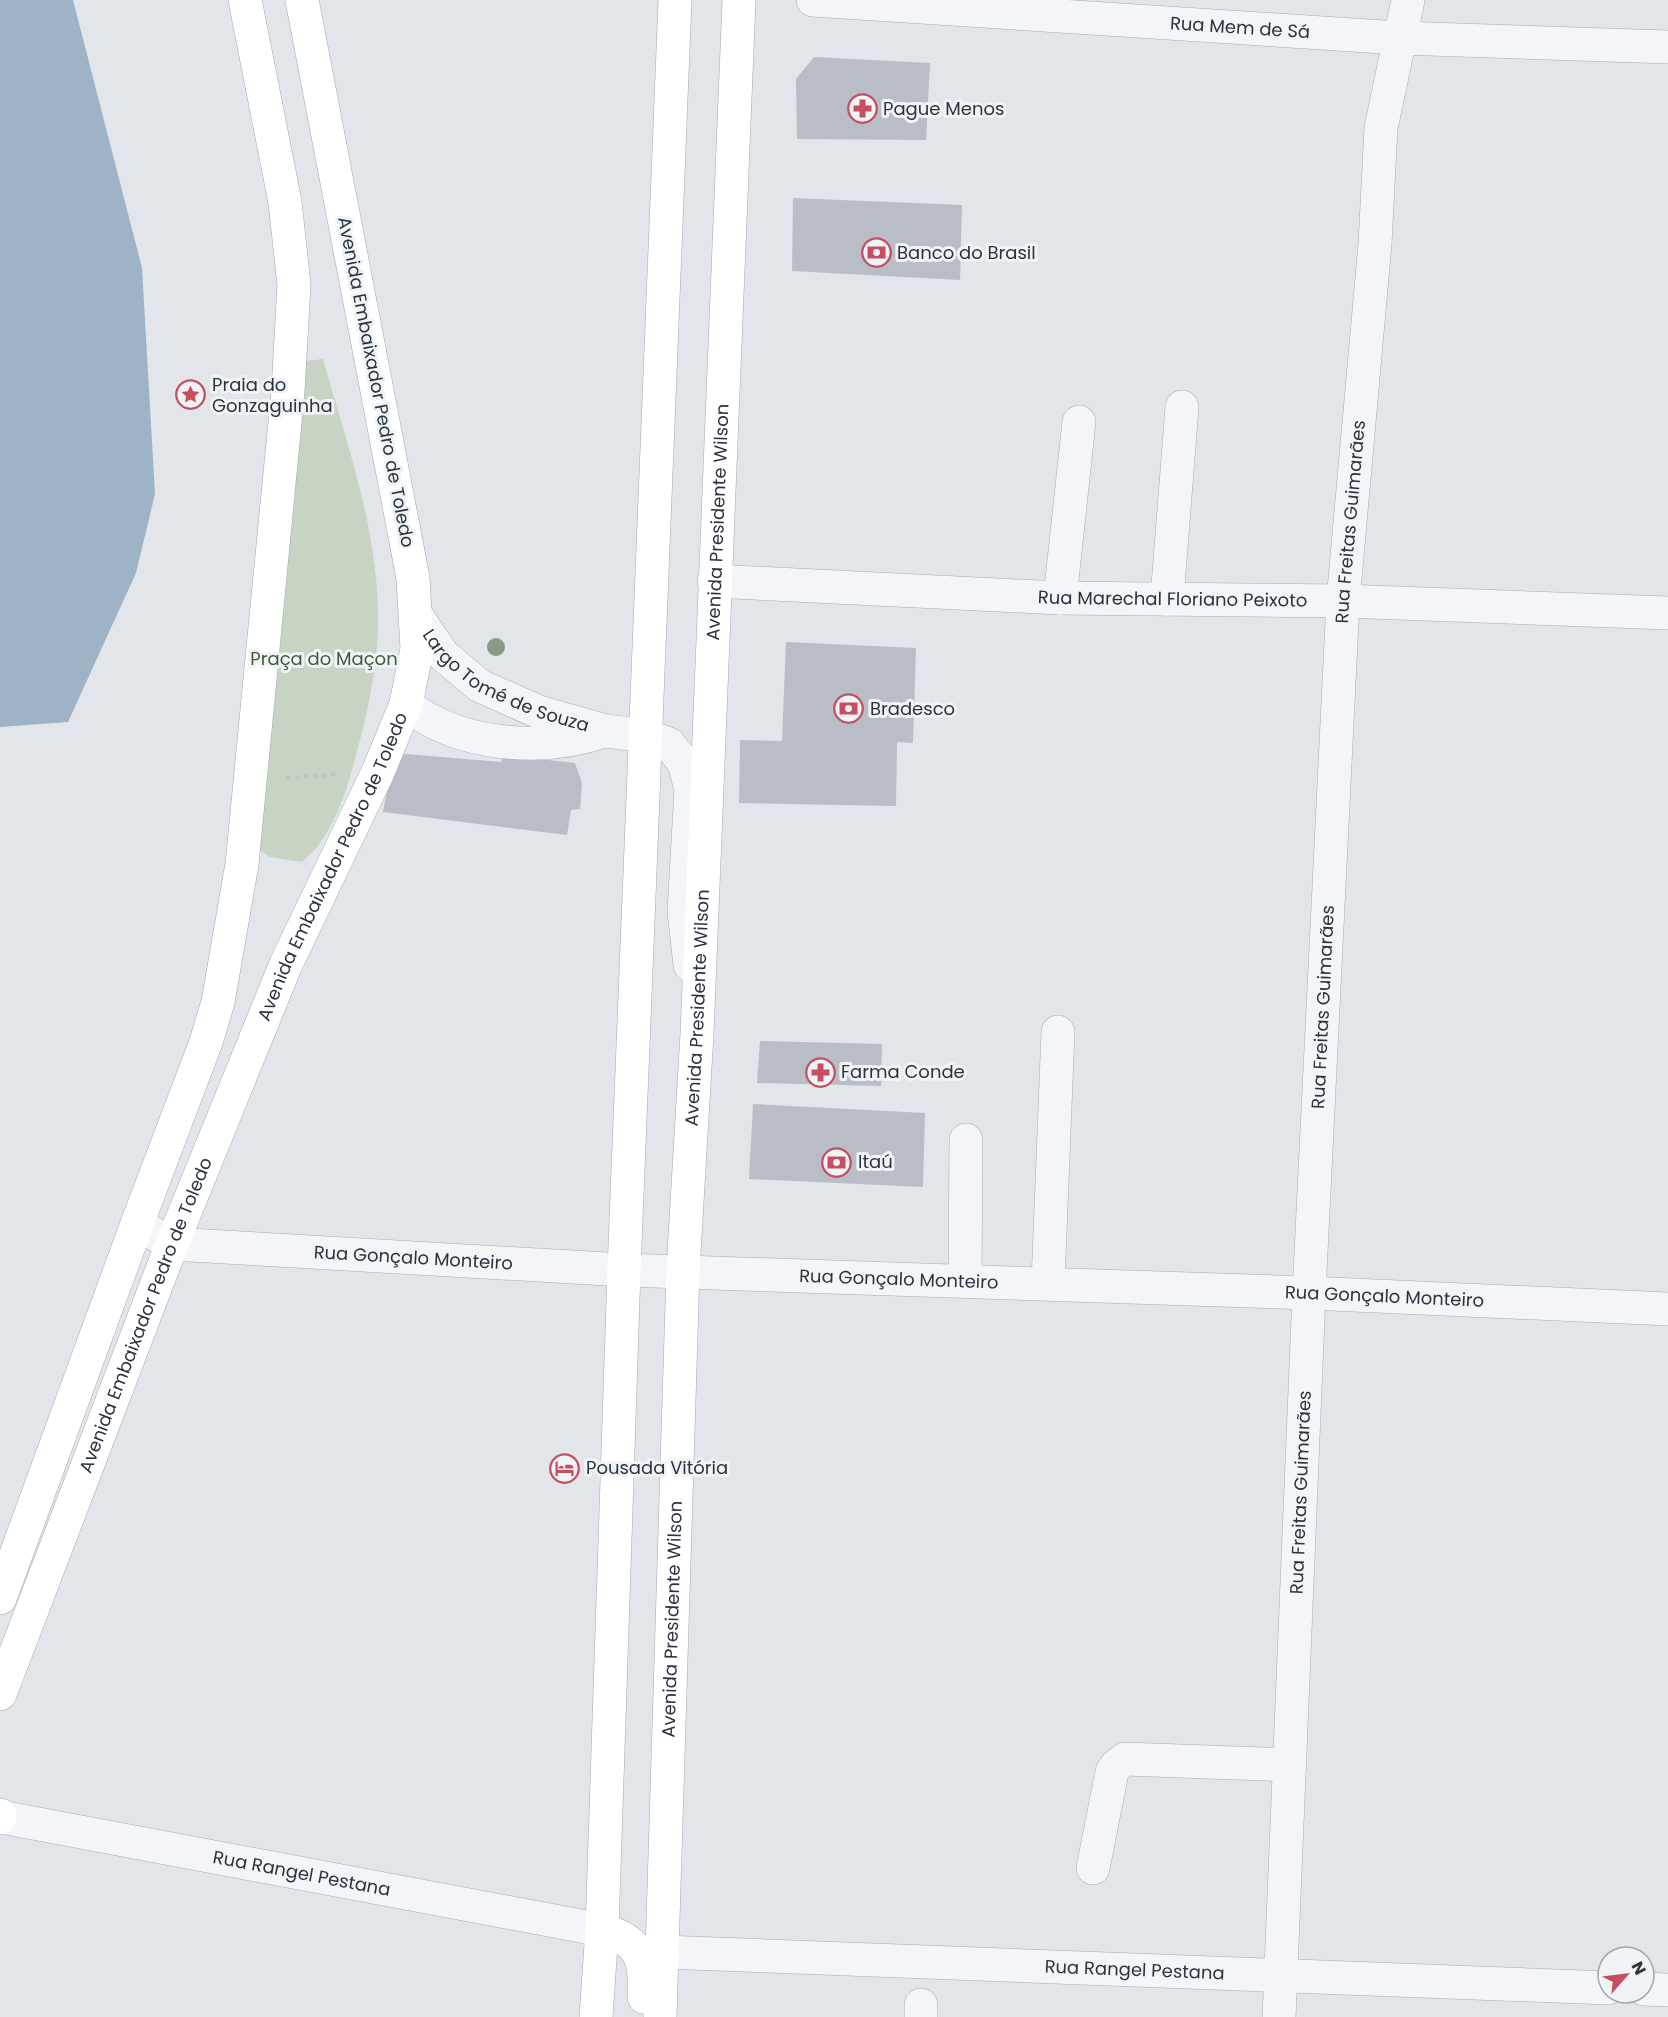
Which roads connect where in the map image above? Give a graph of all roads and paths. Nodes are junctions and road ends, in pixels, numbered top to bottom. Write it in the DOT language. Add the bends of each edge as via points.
graph roads {
  1 [pos="245,0"];
  2 [pos="302,0"];
  3 [pos="675,0"];
  4 [pos="739,0"];
  5 [pos="813,0"];
  6 [pos="1408,0"];
  7 [pos="1399,38"];
  8 [pos="1668,47"];
  9 [pos="1182,407"];
  10 [pos="1079,422"];
  11 [pos="714,581"];
  12 [pos="1060,598"];
  13 [pos="1167,600"];
  14 [pos="1343,602"];
  15 [pos="1668,613"];
  16 [pos="416,615"];
  17 [pos="406,704"];
  18 [pos="606,731"];
  19 [pos="647,736"];
  20 [pos="378,772"];
  21 [pos="250,780"];
  22 [pos="1059,1032"];
  23 [pos="697,1034"];
  24 [pos="966,1140"];
  25 [pos="137,1224"];
  26 [pos="172,1244"];
  27 [pos="624,1270"];
  28 [pos="683,1270"];
  29 [pos="965,1280"];
  30 [pos="1048,1283"];
  31 [pos="1310,1293"];
  32 [pos="1668,1309"];
  33 [pos="0,1598"];
  34 [pos="0,1694"];
  35 [pos="1290,1765"];
  36 [pos="0,1817"];
  37 [pos="1093,1868"];
  38 [pos="602,1930"];
  39 [pos="663,1952"];
  40 [pos="1281,1975"];
  41 [pos="1596,1988"];
  42 [pos="596,2017"];
  43 [pos="644,2017"];
  44 [pos="660,2017"];
  45 [pos="1279,2017"];
  1 -- 21 [label="main road, Avenida Embaixador Pedro de Toledo" via="285,202 294,285 288,391"];
  2 -- 16 [label="main road, Avenida Embaixador Pedro de Toledo" via="413,578"];
  3 -- 19 [label="main road"];
  4 -- 11 [label="main road, Avenida Presidente Wilson"];
  5 -- 7 [label="street, Rua Mem de Sá"];
  6 -- 7 [label="street, Rua Freitas Guimarães"];
  7 -- 8 [label="street, Rua Mem de Sá"];
  7 -- 14 [label="street, Rua Freitas Guimarães" via="1381,128 1375,244"];
  9 -- 13 [label="street"];
  10 -- 12 [label="street"];
  11 -- 12 [label="street, Rua Marechal Floriano Peixoto"];
  11 -- 23 [label="main road, Avenida Presidente Wilson"];
  12 -- 13 [label="street, Rua Marechal Floriano Peixoto"];
  13 -- 14 [label="street, Rua Marechal Floriano Peixoto"];
  14 -- 15 [label="street, Rua Marechal Floriano Peixoto"];
  14 -- 31 [label="street, Rua Freitas Guimarães"];
  16 -- 17 [label="main road, Avenida Embaixador Pedro de Toledo" via="417,649"];
  16 -- 18 [label="street, Largo Tomé de Souza" via="443,655 480,686 539,712"];
  17 -- 18 [label="street, Largo Tomé de Souza" via="444,729 505,741 553,743"];
  17 -- 20 [label="main road, Avenida Embaixador Pedro de Toledo"];
  18 -- 19 [label="street, Largo Tomé de Souza"];
  19 -- 23 [label="street, Largo Tomé de Souza" via="669,744 684,763 691,789 684,911"];
  19 -- 27 [label="main road"];
  20 -- 21 [label="path"];
  20 -- 26 [label="main road, Avenida Embaixador Pedro de Toledo" via="296,941"];
  21 -- 25 [label="main road, Avenida Embaixador Pedro de Toledo" via="242,864 218,1002 196,1072"];
  22 -- 30 [label="street"];
  23 -- 28 [label="main road, Avenida Presidente Wilson"];
  24 -- 29 [label="street"];
  25 -- 26 [label="street, Rua Gonçalo Monteiro"];
  25 -- 33 [label="main road, Avenida Embaixador Pedro de Toledo"];
  26 -- 27 [label="street, Rua Gonçalo Monteiro"];
  26 -- 34 [label="main road, Avenida Embaixador Pedro de Toledo"];
  27 -- 28 [label="street, Rua Gonçalo Monteiro"];
  27 -- 38 [label="main road"];
  28 -- 29 [label="street, Rua Gonçalo Monteiro"];
  28 -- 39 [label="main road, Avenida Presidente Wilson"];
  29 -- 30 [label="street, Rua Gonçalo Monteiro"];
  30 -- 31 [label="street, Rua Gonçalo Monteiro"];
  31 -- 32 [label="street, Rua Gonçalo Monteiro"];
  31 -- 35 [label="street, Rua Freitas Guimarães"];
  35 -- 37 [label="street" via="1130,1758 1120,1761 1112,1772"];
  35 -- 40 [label="street, Rua Freitas Guimarães"];
  36 -- 38 [label="street, Rua Rangel Pestana"];
  38 -- 42 [label="main road"];
  38 -- 43 [label="main road" via="628,1939 640,1955 645,1976"];
  39 -- 40 [label="street, Rua Rangel Pestana"];
  39 -- 44 [label="main road, Avenida Presidente Wilson"];
  40 -- 41 [label="street, Rua Rangel Pestana"];
  40 -- 45 [label="street, Rua Freitas Guimarães"];
}
